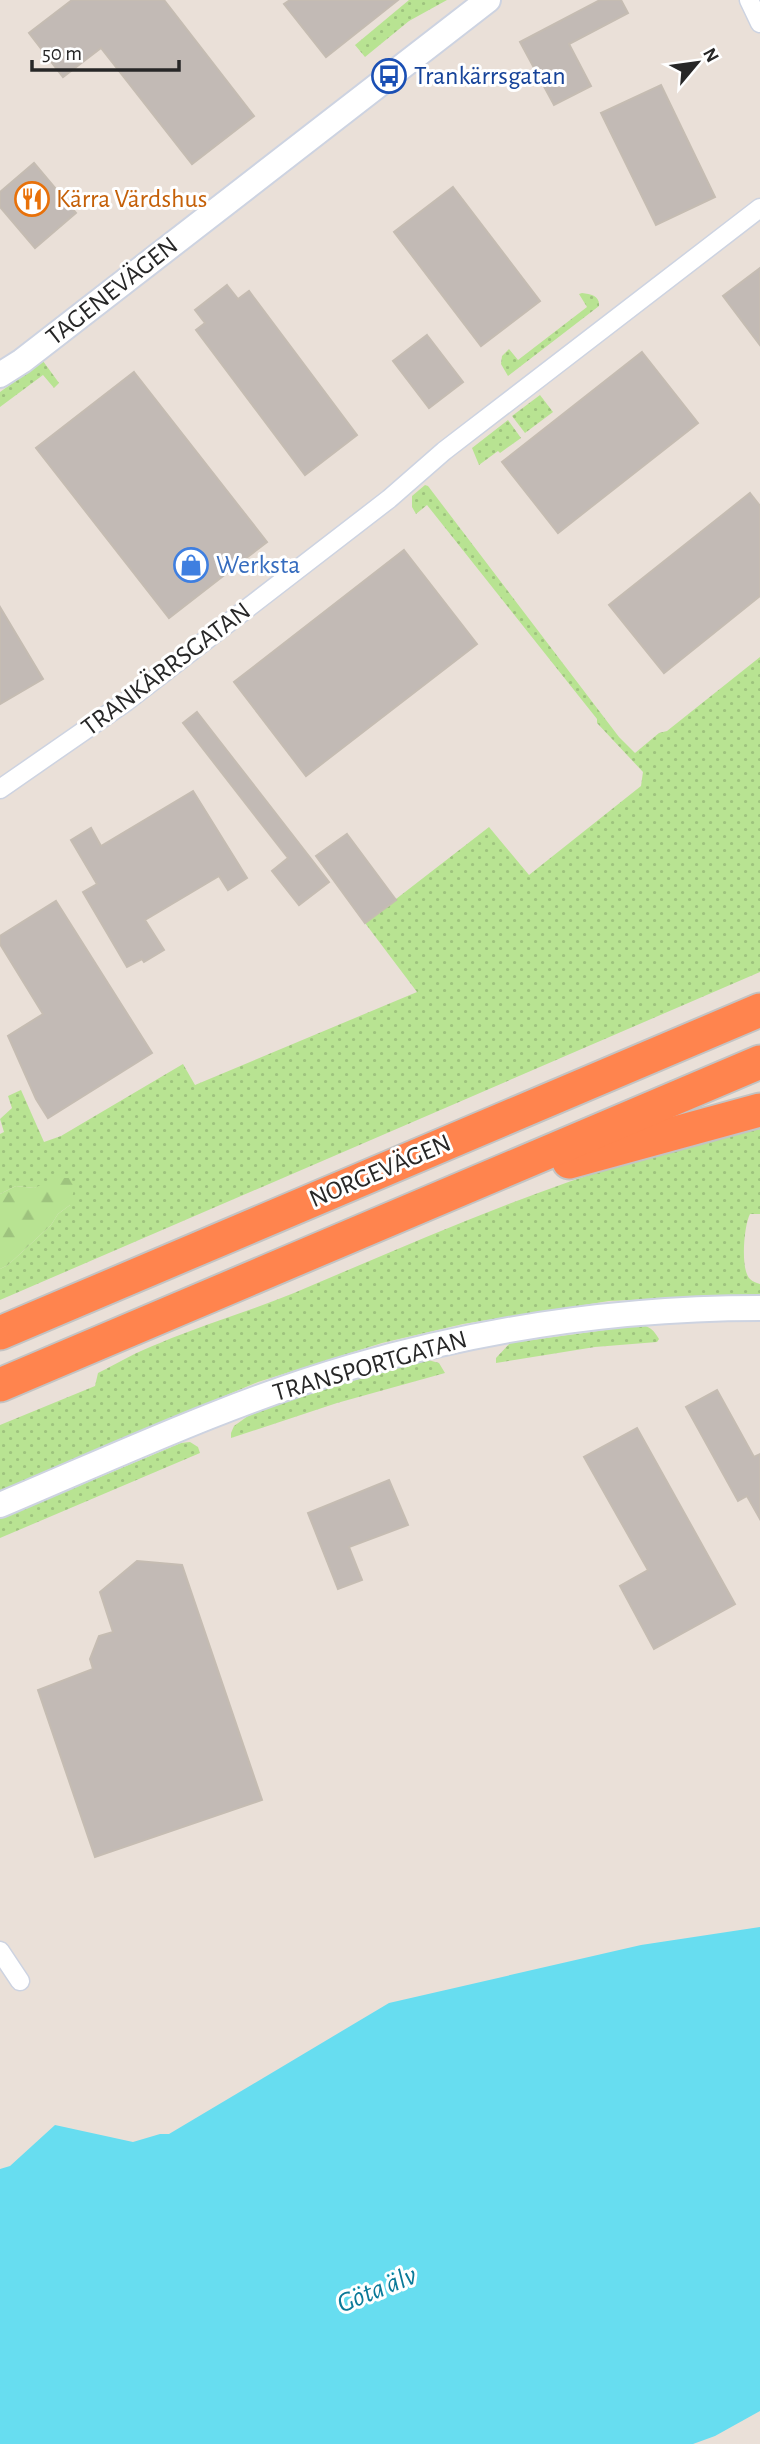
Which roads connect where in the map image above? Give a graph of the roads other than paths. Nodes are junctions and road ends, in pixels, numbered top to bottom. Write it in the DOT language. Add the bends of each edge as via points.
graph roads {
  1 [pos="488,0"];
  2 [pos="749,0"];
  3 [pos="760,23"];
  4 [pos="760,208"];
  5 [pos="0,375"];
  6 [pos="0,789"];
  7 [pos="760,1010"];
  8 [pos="760,1062"];
  9 [pos="760,1110"];
  10 [pos="455,1193"];
  11 [pos="760,1308"];
  12 [pos="0,1333"];
  13 [pos="0,1385"];
  14 [pos="0,1505"];
  15 [pos="0,1951"];
  16 [pos="20,1981"];
  1 -- 5 [label="street, TAGENEVÄGEN"];
  2 -- 3 [label="street"];
  4 -- 6 [label="street, TRANKÄRRSGATAN" via="127,701"];
  7 -- 12 [label="highway, NORGEVÄGEN"];
  8 -- 10 [label="highway, NORGEVÄGEN"];
  9 -- 10 [label="highway"];
  10 -- 13 [label="highway, NORGEVÄGEN"];
  11 -- 14 [label="street, TRANSPORTGATAN" via="580,1320 477,1335 410,1351 246,1402"];
  15 -- 16 [label="street"];
}
